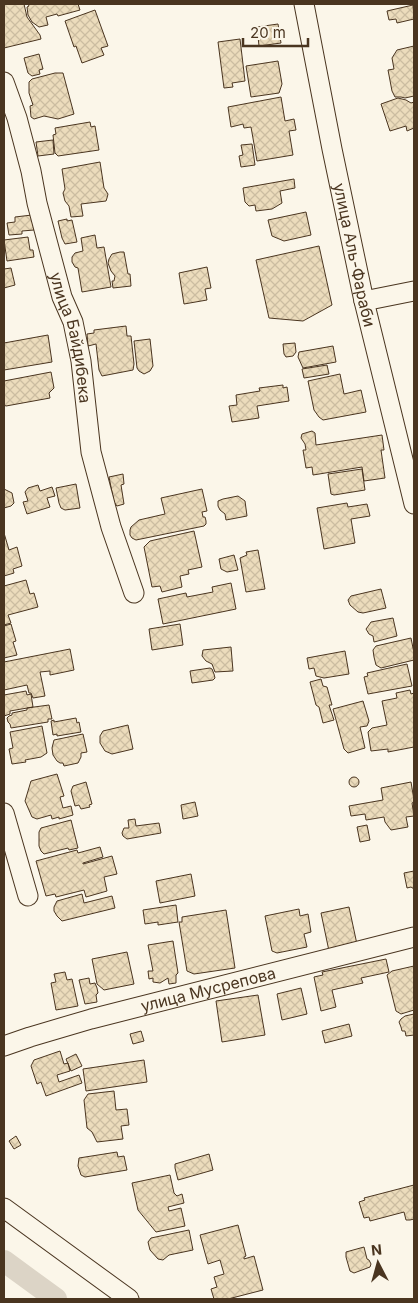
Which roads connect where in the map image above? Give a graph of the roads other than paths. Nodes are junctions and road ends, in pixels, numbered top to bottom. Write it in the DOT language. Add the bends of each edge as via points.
graph roads {
  1 [pos="304,4"];
  2 [pos="4,82"];
  3 [pos="414,291"];
  4 [pos="364,301"];
  5 [pos="414,504"];
  6 [pos="134,593"];
  7 [pos="4,813"];
  8 [pos="28,896"];
  9 [pos="414,937"];
  10 [pos="4,1046"];
  11 [pos="4,1208"];
  12 [pos="129,1299"];
  1 -- 4 [label="street, улица Аль-Фараби"];
  2 -- 6 [label="street, улица Байдибека" via="17,118 62,297 73,322 81,361 91,452 110,528"];
  3 -- 4 [label="street"];
  4 -- 5 [label="street, улица Аль-Фараби"];
  7 -- 8 [label="street"];
  9 -- 10 [label="street, улица Мусрепова" via="91,1020"];
  11 -- 12 [label="street"];
}
